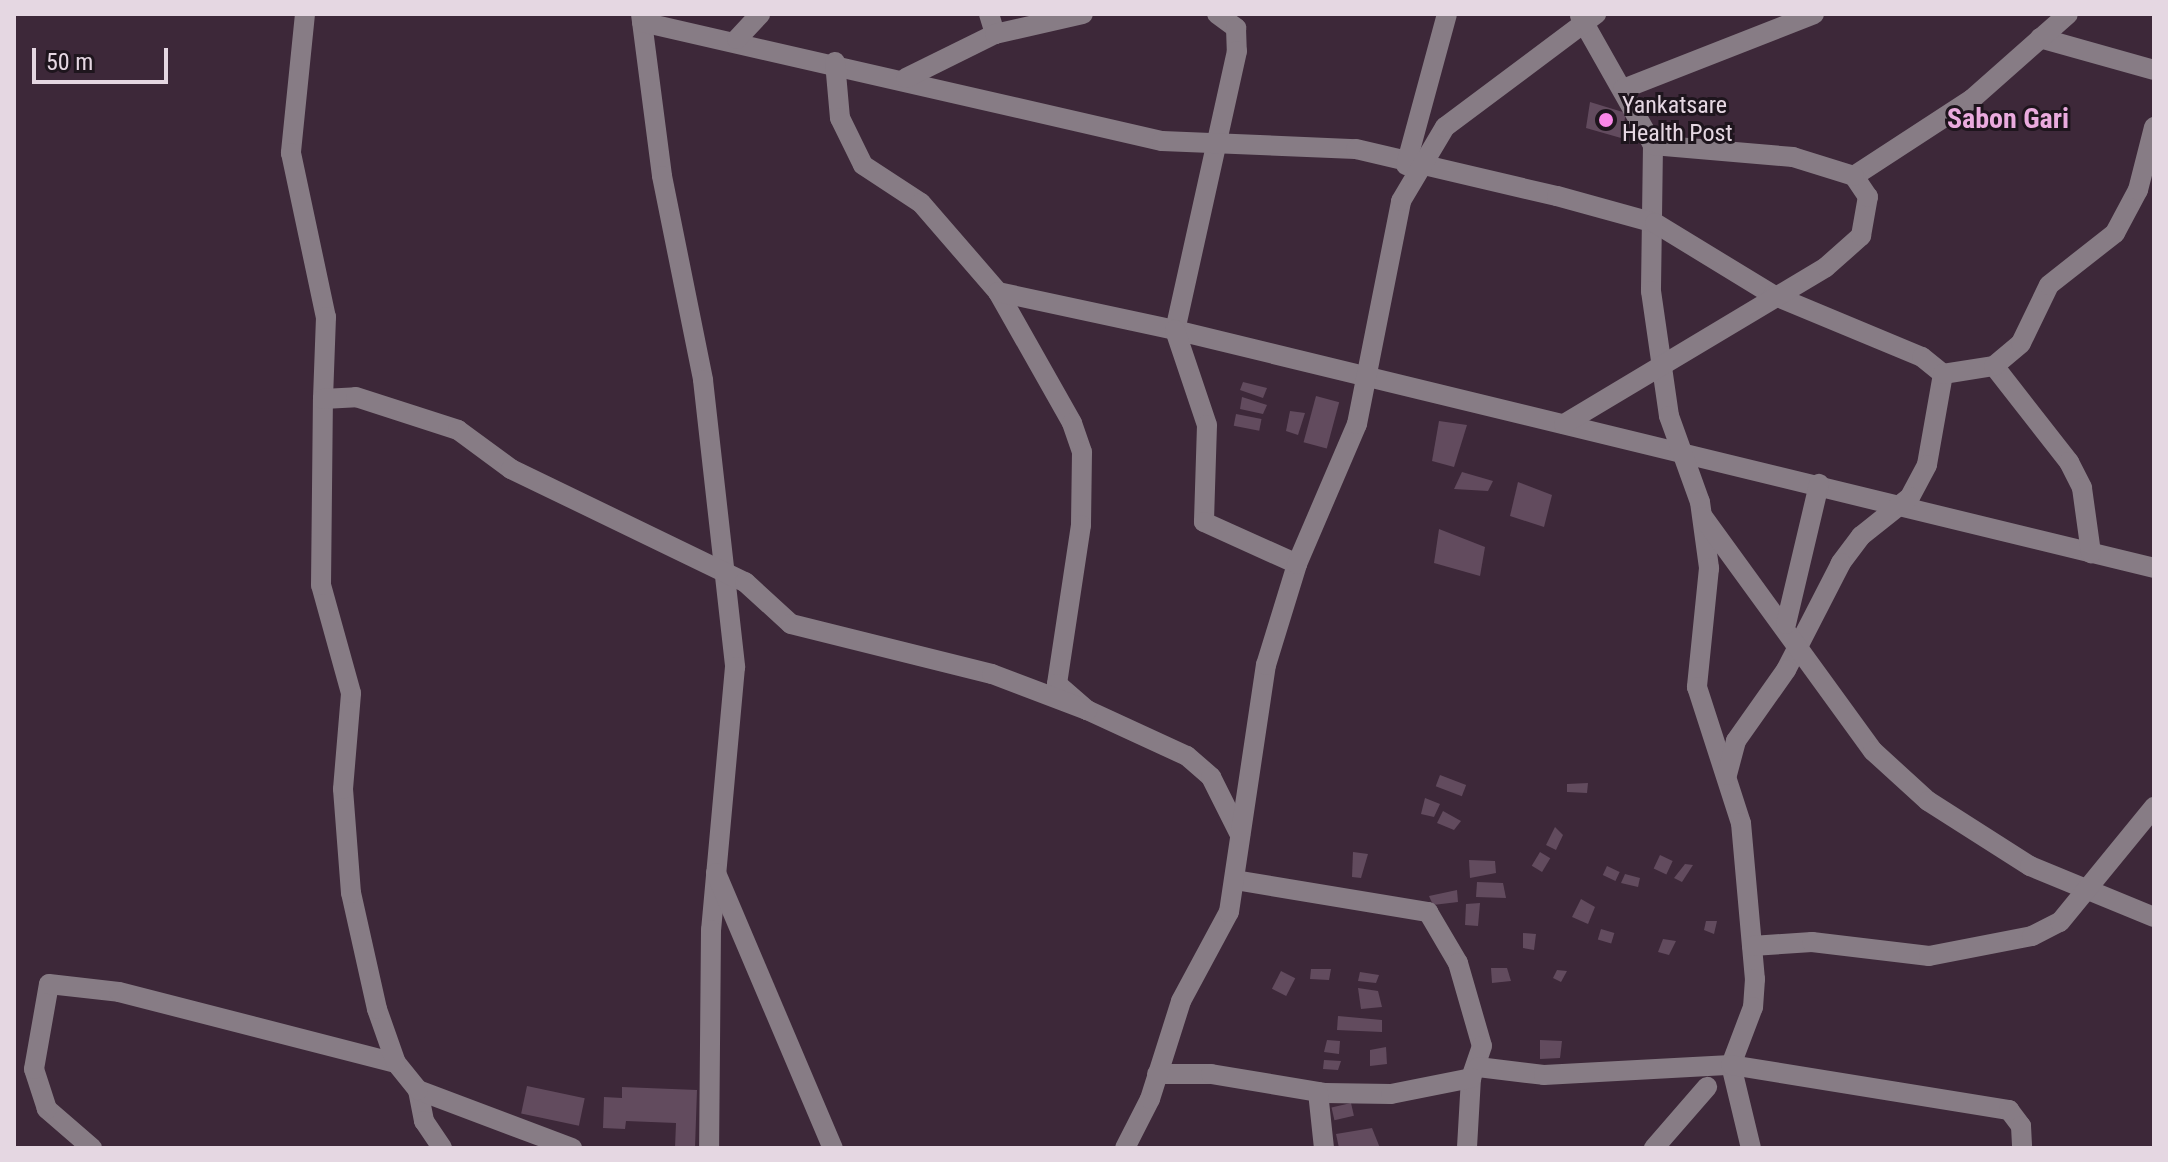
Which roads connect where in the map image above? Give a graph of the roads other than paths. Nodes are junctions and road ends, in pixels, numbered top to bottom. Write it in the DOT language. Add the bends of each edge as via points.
graph roads {
  1 [pos="305,14"];
  2 [pos="760,14"];
  3 [pos="1083,14"];
  4 [pos="1217,14"];
  5 [pos="1447,14"];
  6 [pos="1814,14"];
  7 [pos="2068,14"];
  8 [pos="1587,17"];
  9 [pos="642,18"];
  10 [pos="992,24"];
  11 [pos="2040,38"];
  12 [pos="737,39"];
  13 [pos="835,62"];
  14 [pos="2154,70"];
  15 [pos="906,78"];
  16 [pos="1623,89"];
  17 [pos="2154,127"];
  18 [pos="1214,143"];
  19 [pos="1653,145"];
  20 [pos="1412,165"];
  21 [pos="1854,176"];
  22 [pos="1655,223"];
  23 [pos="998,292"];
  24 [pos="1773,295"];
  25 [pos="1175,330"];
  26 [pos="1663,362"];
  27 [pos="1994,366"];
  28 [pos="1943,374"];
  29 [pos="1365,380"];
  30 [pos="323,399"];
  31 [pos="1564,424"];
  32 [pos="1681,457"];
  33 [pos="1819,484"];
  34 [pos="1899,505"];
  35 [pos="1703,517"];
  36 [pos="2091,553"];
  37 [pos="1297,564"];
  38 [pos="2154,568"];
  39 [pos="724,571"];
  40 [pos="1786,624"];
  41 [pos="1800,641"];
  42 [pos="1087,710"];
  43 [pos="1727,775"];
  44 [pos="2154,807"];
  45 [pos="1240,835"];
  46 [pos="716,873"];
  47 [pos="1235,880"];
  48 [pos="2088,888"];
  49 [pos="2154,917"];
  50 [pos="1752,946"];
  51 [pos="396,1063"];
  52 [pos="1731,1065"];
  53 [pos="1687,1066"];
  54 [pos="1474,1073"];
  55 [pos="1157,1074"];
  56 [pos="1707,1087"];
  57 [pos="418,1090"];
  58 [pos="1318,1092"];
  59 [pos="1738,1115"];
  60 [pos="92,1148"];
  61 [pos="442,1148"];
  62 [pos="572,1148"];
  63 [pos="709,1148"];
  64 [pos="833,1148"];
  65 [pos="1125,1148"];
  66 [pos="1324,1148"];
  67 [pos="1467,1148"];
  68 [pos="1654,1148"];
  69 [pos="1751,1148"];
  70 [pos="2022,1148"];
  1 -- 30 [label="street" via="291,153 326,317"];
  2 -- 12 [label="street"];
  3 -- 10 [label="street"];
  4 -- 18 [label="street" via="1236,28 1237,51"];
  5 -- 20 [label="street"];
  6 -- 16 [label="street"];
  7 -- 11 [label="street"];
  8 -- 16 [label="street"];
  8 -- 20 [label="street" via="1445,127"];
  9 -- 12 [label="street"];
  9 -- 39 [label="street" via="662,176 703,380"];
  10 -- 15 [label="street"];
  11 -- 14 [label="street"];
  11 -- 21 [label="street" via="1972,99"];
  12 -- 13 [label="street"];
  13 -- 15 [label="street"];
  13 -- 23 [label="street" via="840,118 863,165 921,203"];
  15 -- 18 [label="street" via="1147,138"];
  16 -- 19 [label="street"];
  17 -- 27 [label="street" via="2138,190 2115,233 2049,285 2021,343"];
  18 -- 20 [label="street" via="1356,149"];
  18 -- 25 [label="street"];
  19 -- 21 [label="street" via="1793,157"];
  19 -- 22 [label="street"];
  20 -- 22 [label="street"];
  20 -- 29 [label="street"];
  21 -- 24 [label="street" via="1868,197 1856,247"];
  22 -- 24 [label="street"];
  22 -- 26 [label="street" via="1651,291"];
  23 -- 25 [label="street"];
  23 -- 42 [label="street" via="1048,370 1082,452 1078,569 1057,684"];
  24 -- 26 [label="street"];
  24 -- 28 [label="street" via="1922,357"];
  25 -- 29 [label="street"];
  25 -- 37 [label="street" via="1207,425 1204,522"];
  26 -- 31 [label="street"];
  26 -- 32 [label="street"];
  27 -- 28 [label="street"];
  27 -- 36 [label="street" via="2069,462 2082,488"];
  28 -- 34 [label="street" via="1927,465"];
  29 -- 31 [label="street" via="1455,394"];
  29 -- 37 [label="street" via="1357,424"];
  30 -- 39 [label="street" via="347,395 458,430 511,469"];
  30 -- 51 [label="street" via="321,585 351,693 343,789 351,893"];
  31 -- 32 [label="street"];
  32 -- 33 [label="street"];
  32 -- 35 [label="street"];
  33 -- 34 [label="street"];
  33 -- 40 [label="street"];
  34 -- 36 [label="street"];
  34 -- 41 [label="street" via="1854,545"];
  35 -- 40 [label="street"];
  35 -- 43 [label="street" via="1708,595 1697,687"];
  36 -- 38 [label="street"];
  37 -- 45 [label="street" via="1266,665"];
  39 -- 42 [label="street" via="791,624 992,674"];
  39 -- 46 [label="street" via="735,667"];
  40 -- 41 [label="street"];
  41 -- 43 [label="street" via="1736,741"];
  41 -- 48 [label="street" via="1873,751 1928,801 2030,866"];
  42 -- 45 [label="street" via="1187,756 1211,777"];
  43 -- 50 [label="street" via="1741,823"];
  44 -- 48 [label="street"];
  45 -- 47 [label="street"];
  46 -- 63 [label="street" via="707,1013"];
  46 -- 64 [label="street"];
  47 -- 54 [label="street" via="1428,912 1458,963 1482,1046"];
  47 -- 55 [label="street" via="1218,943 1181,1001"];
  48 -- 49 [label="street"];
  48 -- 50 [label="street" via="2060,922 2032,936 1950,953"];
  50 -- 52 [label="street" via="1753,1007"];
  51 -- 57 [label="street"];
  51 -- 60 [label="street" via="119,992 49,984 34,1069 47,1109"];
  52 -- 53 [label="street"];
  52 -- 59 [label="street"];
  52 -- 70 [label="street" via="2001,1108 2019,1120"];
  53 -- 54 [label="street" via="1544,1075"];
  53 -- 56 [label="street"];
  54 -- 58 [label="street" via="1391,1094"];
  54 -- 67 [label="street"];
  55 -- 58 [label="street" via="1211,1074"];
  55 -- 65 [label="street"];
  56 -- 59 [label="street"];
  56 -- 68 [label="street"];
  57 -- 61 [label="street" via="424,1121"];
  57 -- 62 [label="street"];
  58 -- 66 [label="street"];
  59 -- 69 [label="street"];
}
